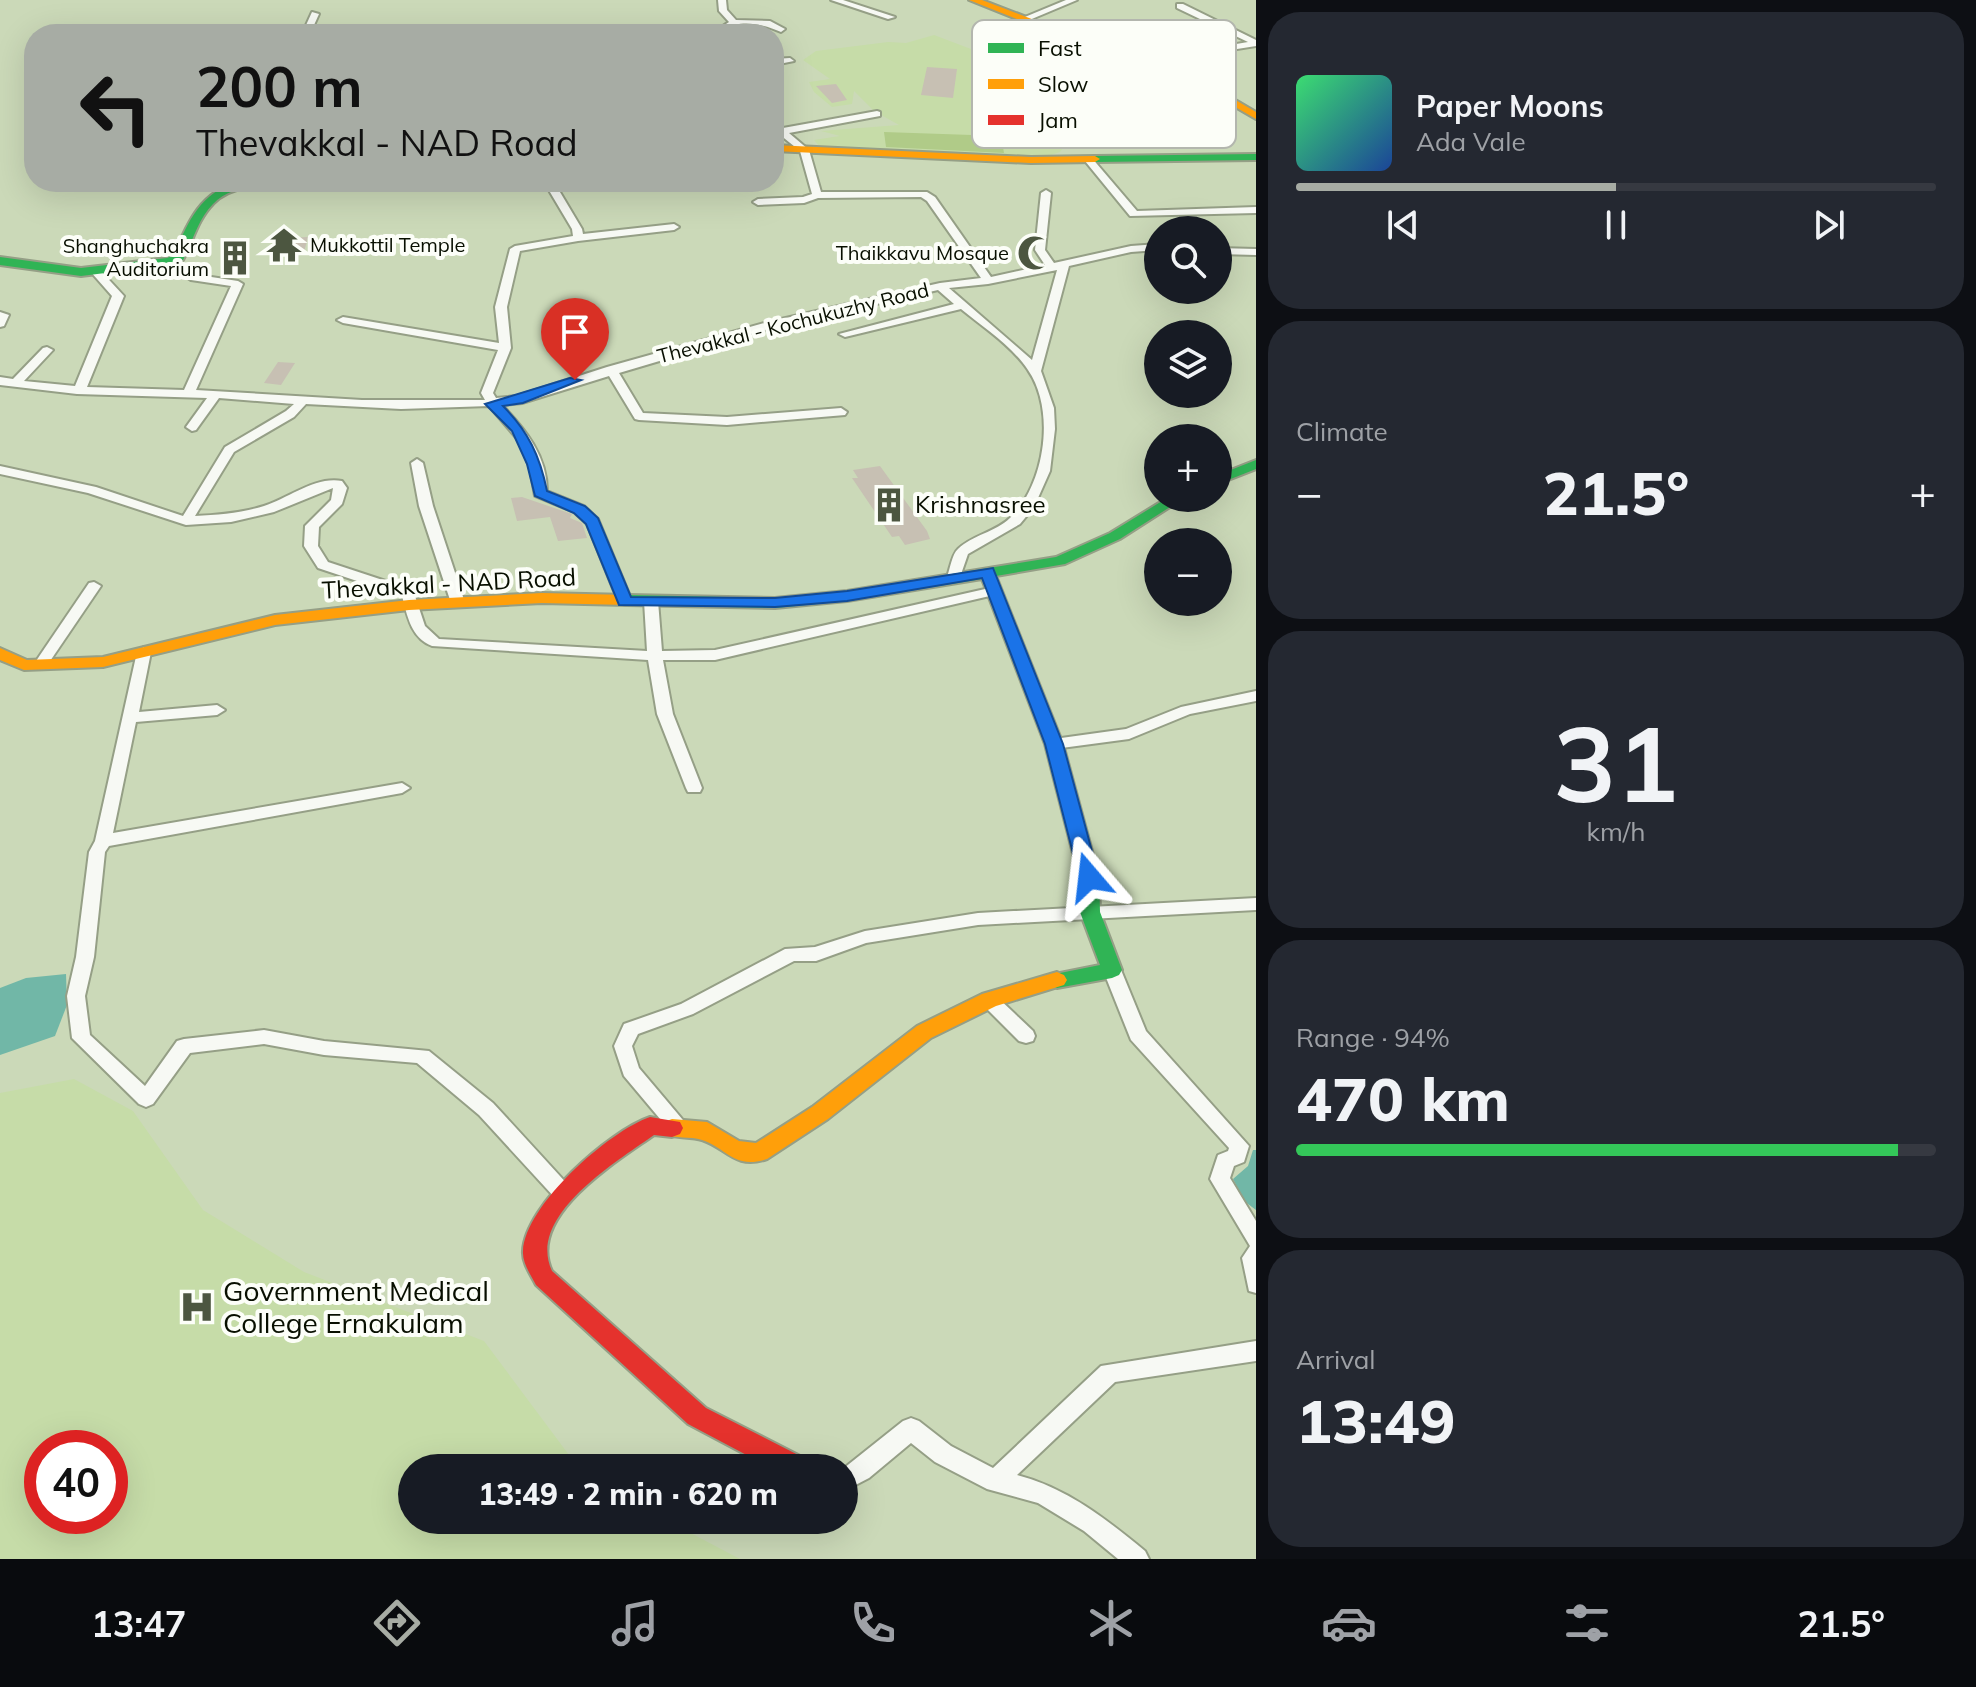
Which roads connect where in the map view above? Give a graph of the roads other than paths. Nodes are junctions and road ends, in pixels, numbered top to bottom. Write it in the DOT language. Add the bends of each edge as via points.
graph roads {
  1 [pos="722,0"];
  2 [pos="835,0"];
  3 [pos="974,0"];
  4 [pos="1073,0"];
  5 [pos="1180,6"];
  6 [pos="315,14"];
  7 [pos="891,17"];
  8 [pos="1024,19"];
  9 [pos="1027,20"];
  10 [pos="1209,20"];
  11 [pos="734,22"];
  12 [pos="310,24"];
  13 [pos="731,24"];
  14 [pos="772,24"];
  15 [pos="1236,33"];
  16 [pos="1256,43"];
  17 [pos="1236,46"];
  18 [pos="784,61"];
  19 [pos="790,61"];
  20 [pos="1236,104"];
  21 [pos="877,114"];
  22 [pos="1256,116"];
  23 [pos="784,134"];
  24 [pos="784,139"];
  25 [pos="804,150"];
  26 [pos="1256,157"];
  27 [pos="1088,159"];
  28 [pos="217,192"];
  29 [pos="555,192"];
  30 [pos="1046,193"];
  31 [pos="817,195"];
  32 [pos="758,202"];
  33 [pos="1256,210"];
  34 [pos="674,227"];
  35 [pos="578,238"];
  36 [pos="1144,248"];
  37 [pos="1232,251"];
  38 [pos="1256,252"];
  39 [pos="0,261"];
  40 [pos="170,261"];
  41 [pos="1058,267"];
  42 [pos="95,271"];
  43 [pos="988,281"];
  44 [pos="940,286"];
  45 [pos="962,305"];
  46 [pos="343,320"];
  47 [pos="845,334"];
  48 [pos="505,348"];
  49 [pos="47,350"];
  50 [pos="611,370"];
  51 [pos="1035,372"];
  52 [pos="0,381"];
  53 [pos="15,384"];
  54 [pos="80,389"];
  55 [pos="188,394"];
  56 [pos="215,395"];
  57 [pos="301,403"];
  58 [pos="492,404"];
  59 [pos="841,412"];
  60 [pos="192,427"];
  61 [pos="417,463"];
  62 [pos="1256,464"];
  63 [pos="0,470"];
  64 [pos="1232,474"];
  65 [pos="1154,512"];
  66 [pos="186,521"];
  67 [pos="987,572"];
  68 [pos="954,577"];
  69 [pos="94,586"];
  70 [pos="994,591"];
  71 [pos="625,601"];
  72 [pos="651,601"];
  73 [pos="458,603"];
  74 [pos="409,605"];
  75 [pos="144,652"];
  76 [pos="0,653"];
  77 [pos="655,656"];
  78 [pos="41,664"];
  79 [pos="1256,696"];
  80 [pos="217,710"];
  81 [pos="129,718"];
  82 [pos="1054,744"];
  83 [pos="402,788"];
  84 [pos="694,788"];
  85 [pos="103,841"];
  86 [pos="1256,904"];
  87 [pos="1090,912"];
  88 [pos="1112,970"];
  89 [pos="989,1000"];
  90 [pos="1026,1036"];
  91 [pos="678,1126"];
  92 [pos="563,1193"];
  93 [pos="1256,1239"];
  94 [pos="1256,1253"];
  95 [pos="1256,1284"];
  96 [pos="1256,1351"];
  97 [pos="770,1454"];
  98 [pos="858,1474"];
  99 [pos="995,1481"];
  100 [pos="1137,1559"];
  1 -- 11 [label="street" via="723,11"];
  2 -- 7 [label="street"];
  3 -- 8 [label="street"];
  4 -- 8 [label="street"];
  5 -- 10 [label="street"];
  6 -- 12 [label="street"];
  8 -- 9 [label="street"];
  11 -- 13 [label="street"];
  11 -- 14 [label="street"];
  15 -- 16 [label="street"];
  16 -- 17 [label="street"];
  18 -- 19 [label="street"];
  20 -- 22 [label="street"];
  21 -- 23 [label="street"];
  24 -- 25 [label="street"];
  25 -- 27 [label="street"];
  25 -- 31 [label="street"];
  26 -- 27 [label="street"];
  27 -- 33 [label="street" via="1134,214"];
  28 -- 40 [label="street" via="196,215 179,257"];
  29 -- 35 [label="street"];
  30 -- 41 [label="street" via="1040,250"];
  31 -- 32 [label="street"];
  31 -- 43 [label="street" via="923,194"];
  34 -- 35 [label="street"];
  35 -- 48 [label="street" via="515,249 501,307"];
  36 -- 41 [label="street, Thevakkal - Kochukuzhy Road"];
  37 -- 38 [label="street"];
  39 -- 42 [label="street"];
  40 -- 42 [label="street"];
  40 -- 55 [label="street" via="195,278 238,284"];
  41 -- 43 [label="street, Thevakkal - Kochukuzhy Road"];
  41 -- 51 [label="street"];
  42 -- 54 [label="street" via="118,296"];
  43 -- 44 [label="street, Thevakkal - Kochukuzhy Road"];
  44 -- 45 [label="street"];
  44 -- 50 [label="street, Thevakkal - Kochukuzhy Road" via="768,325"];
  45 -- 47 [label="street"];
  45 -- 51 [label="street"];
  46 -- 48 [label="street"];
  48 -- 58 [label="street" via="487,387"];
  49 -- 53 [label="street"];
  50 -- 58 [label="street, Thevakkal - Kochukuzhy Road"];
  50 -- 59 [label="street" via="639,416 727,421"];
  51 -- 68 [label="street" via="1051,437 1040,483 1014,522 962,552"];
  52 -- 53 [label="street, Thevakkal - Kochukuzhy Road"];
  53 -- 54 [label="street, Thevakkal - Kochukuzhy Road"];
  54 -- 55 [label="street, Thevakkal - Kochukuzhy Road"];
  55 -- 56 [label="street, Thevakkal - Kochukuzhy Road"];
  56 -- 57 [label="street, Thevakkal - Kochukuzhy Road"];
  56 -- 60 [label="street"];
  57 -- 58 [label="street, Thevakkal - Kochukuzhy Road" via="392,408"];
  57 -- 66 [label="street" via="229,450"];
  58 -- 71 [label="street" via="518,429 535,464 540,493 579,509 593,522"];
  61 -- 73 [label="street"];
  62 -- 64 [label="street"];
  63 -- 66 [label="street" via="91,490"];
  65 -- 67 [label="street, Thevakkal - NAD Road" via="1060,561"];
  66 -- 74 [label="street" via="269,509 337,484 337,501 312,526 311,546 323,565 408,593"];
  67 -- 68 [label="street, Thevakkal - NAD Road"];
  67 -- 70 [label="street"];
  68 -- 72 [label="street, Thevakkal - NAD Road" via="775,603"];
  69 -- 78 [label="street"];
  70 -- 77 [label="street" via="715,655"];
  70 -- 82 [label="street"];
  71 -- 72 [label="street, Thevakkal - NAD Road"];
  71 -- 73 [label="street, Thevakkal - NAD Road"];
  72 -- 77 [label="street"];
  73 -- 74 [label="street, Thevakkal - NAD Road"];
  74 -- 75 [label="street, Thevakkal - NAD Road" via="275,620"];
  74 -- 77 [label="street" via="418,627 437,643"];
  75 -- 78 [label="street, Thevakkal - NAD Road" via="103,662"];
  75 -- 81 [label="street"];
  76 -- 78 [label="street, Thevakkal - NAD Road" via="24,665"];
  77 -- 84 [label="street" via="665,714"];
  79 -- 82 [label="street" via="1186,710 1129,734"];
  80 -- 81 [label="street"];
  81 -- 85 [label="street"];
  82 -- 87 [label="street" via="1089,877"];
  83 -- 85 [label="street"];
  85 -- 92 [label="street" via="97,852 76,996 81,1038 146,1099 184,1046 264,1037 422,1056 486,1109"];
  86 -- 87 [label="street"];
  87 -- 88 [label="street"];
  87 -- 91 [label="street" via="978,919 865,937 816,954 791,954 687,1009 631,1029 623,1046 631,1071"];
  88 -- 89 [label="street" via="1055,979"];
  88 -- 93 [label="street" via="1138,1035 1239,1146 1237,1156 1225,1161 1220,1179"];
  89 -- 90 [label="street"];
  89 -- 91 [label="street" via="924,1032 820,1113 759,1152 735,1150 707,1131"];
  91 -- 92 [label="street" via="650,1126"];
  92 -- 97 [label="street" via="540,1231 534,1254 544,1278 697,1416"];
  94 -- 95 [label="street"];
  96 -- 99 [label="street" via="1109,1373"];
  98 -- 99 [label="street" via="911,1429 943,1454"];
  99 -- 100 [label="street" via="1043,1493"];
}
